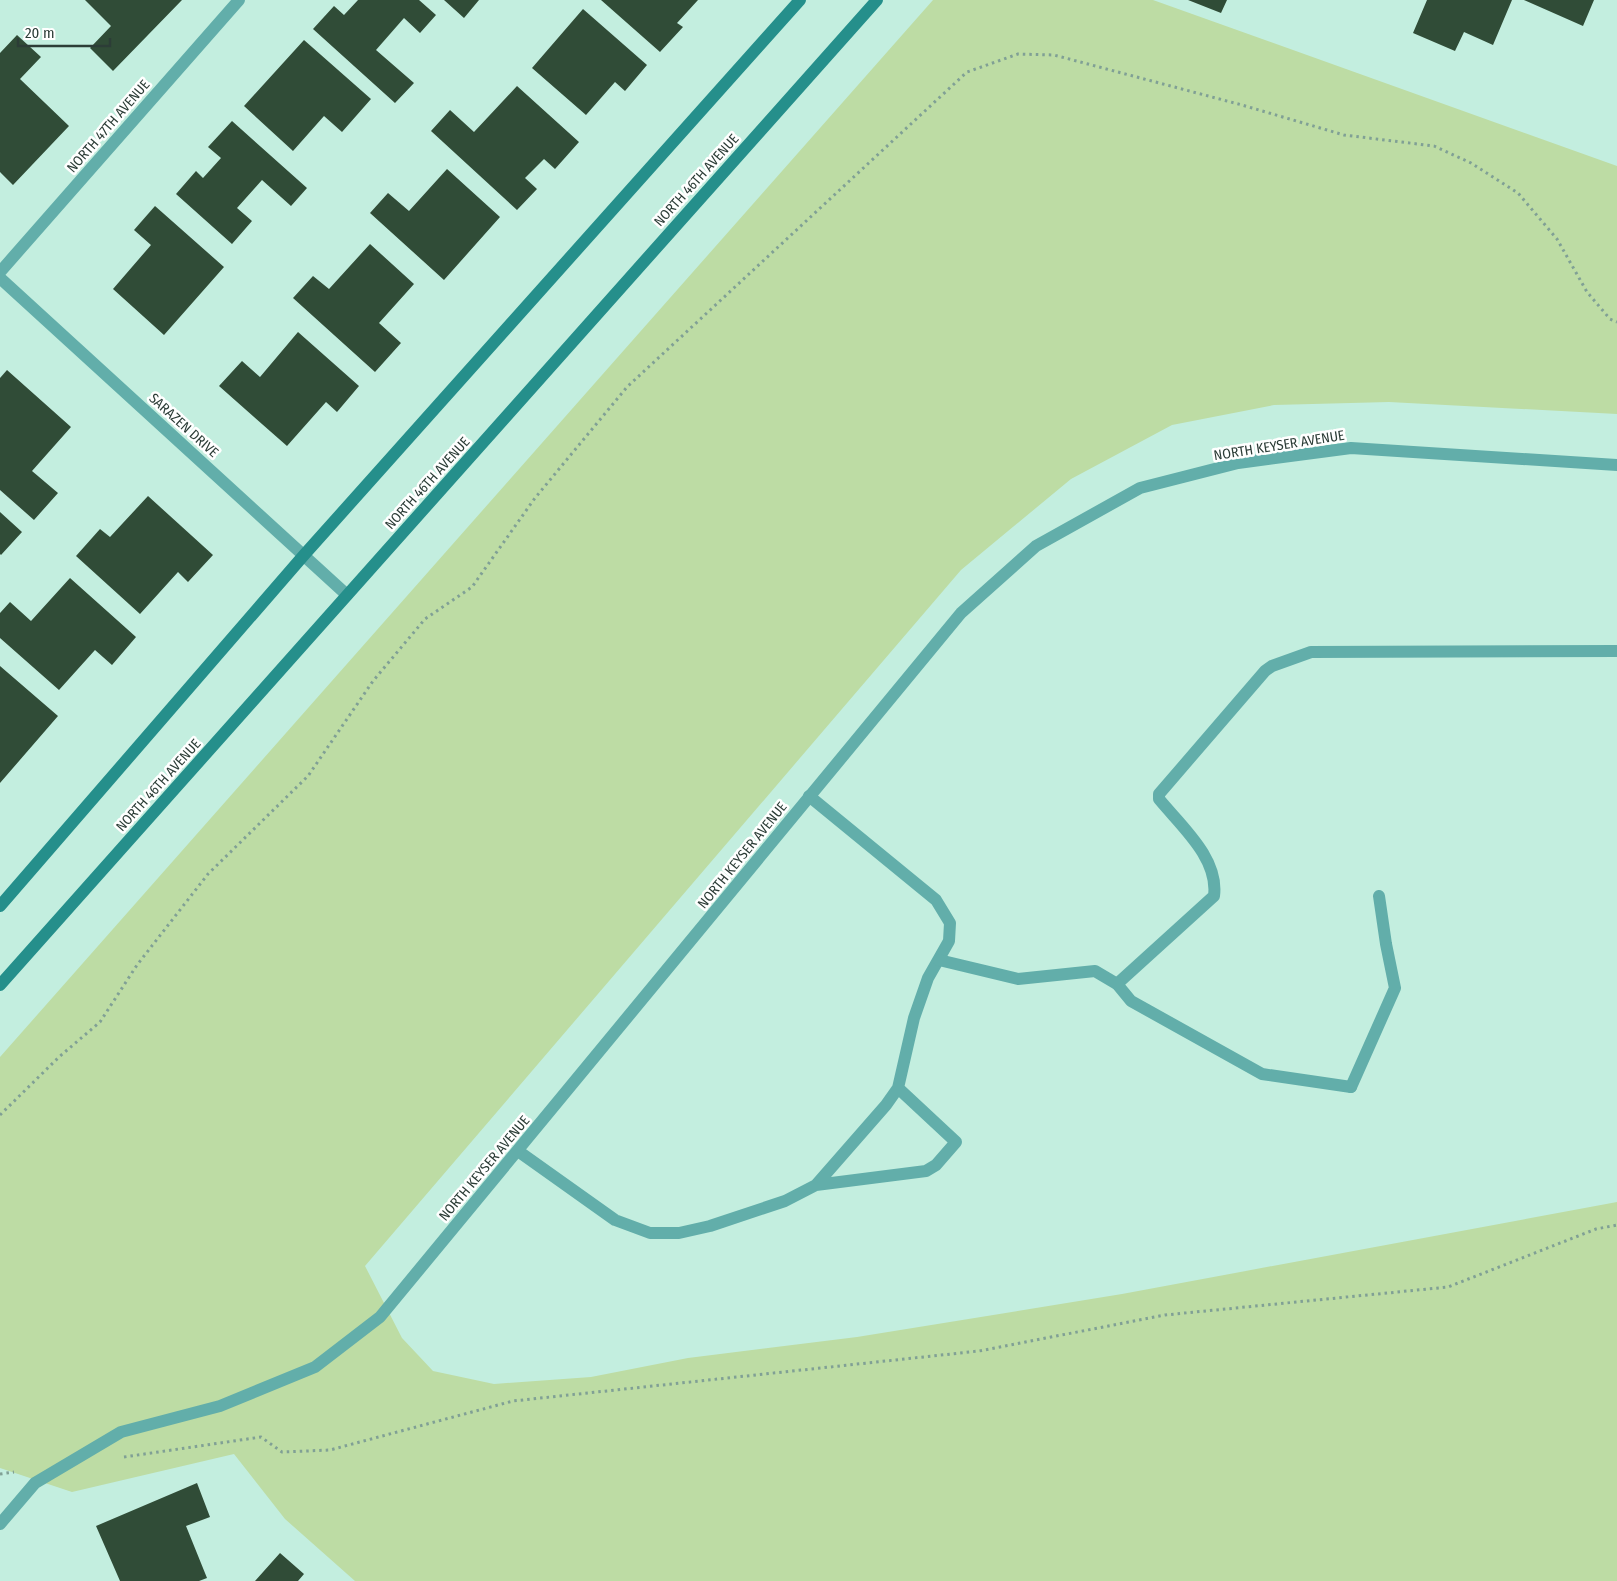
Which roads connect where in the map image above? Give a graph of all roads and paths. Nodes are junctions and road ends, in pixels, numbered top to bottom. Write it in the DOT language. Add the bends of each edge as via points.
graph roads {
  1 [pos="239,0"];
  2 [pos="800,0"];
  3 [pos="877,0"];
  4 [pos="0,272"];
  5 [pos="0,278"];
  6 [pos="1617,322"];
  7 [pos="1617,465"];
  8 [pos="304,555"];
  9 [pos="347,595"];
  10 [pos="1617,651"];
  11 [pos="809,796"];
  12 [pos="1379,896"];
  13 [pos="0,906"];
  14 [pos="939,960"];
  15 [pos="1117,984"];
  16 [pos="0,985"];
  17 [pos="898,1088"];
  18 [pos="0,1116"];
  19 [pos="518,1151"];
  20 [pos="816,1185"];
  21 [pos="1617,1225"];
  22 [pos="116,1458"];
  23 [pos="19,1471"];
  24 [pos="0,1474"];
  25 [pos="0,1524"];
  1 -- 4 [label="street, NORTH 47TH AVENUE"];
  2 -- 8 [label="street"];
  3 -- 9 [label="street, NORTH 46TH AVENUE"];
  5 -- 8 [label="street, SARAZEN DRIVE"];
  6 -- 18 [label="path" via="1610,319 1587,292 1557,240 1518,193 1471,163 1434,146 1344,135 1242,104 1054,55 1018,54 967,72 627,387 535,498 472,587 425,620 373,681 308,776 208,874 137,965 100,1022 59,1057"];
  7 -- 11 [label="street, NORTH KEYSER AVENUE" via="1351,448 1238,463 1140,488 1036,546 961,613"];
  8 -- 9 [label="street, SARAZEN DRIVE"];
  8 -- 13 [label="street"];
  9 -- 16 [label="street, NORTH 46TH AVENUE"];
  10 -- 15 [label="street" via="1312,652 1264,671 1159,794 1159,799 1204,854 1216,884 1214,896"];
  11 -- 14 [label="street" via="943,908 950,923 949,941"];
  11 -- 19 [label="street, NORTH KEYSER AVENUE"];
  12 -- 15 [label="street" via="1395,988 1351,1087 1262,1074 1131,1001"];
  14 -- 15 [label="street" via="1018,979 1094,971"];
  14 -- 17 [label="street" via="928,978 914,1018"];
  17 -- 20 [label="street"];
  17 -- 20 [label="street" via="956,1142 943,1158 926,1171"];
  19 -- 20 [label="street" via="600,1211 634,1229 650,1233 679,1233 710,1226 785,1201"];
  19 -- 25 [label="street, NORTH KEYSER AVENUE" via="380,1317 315,1367 220,1406 121,1432 35,1483"];
  21 -- 22 [label="path" via="1596,1229 1448,1288 1165,1315 979,1351 513,1402 330,1450 282,1452 261,1437"];
  23 -- 24 [label="path"];
}
